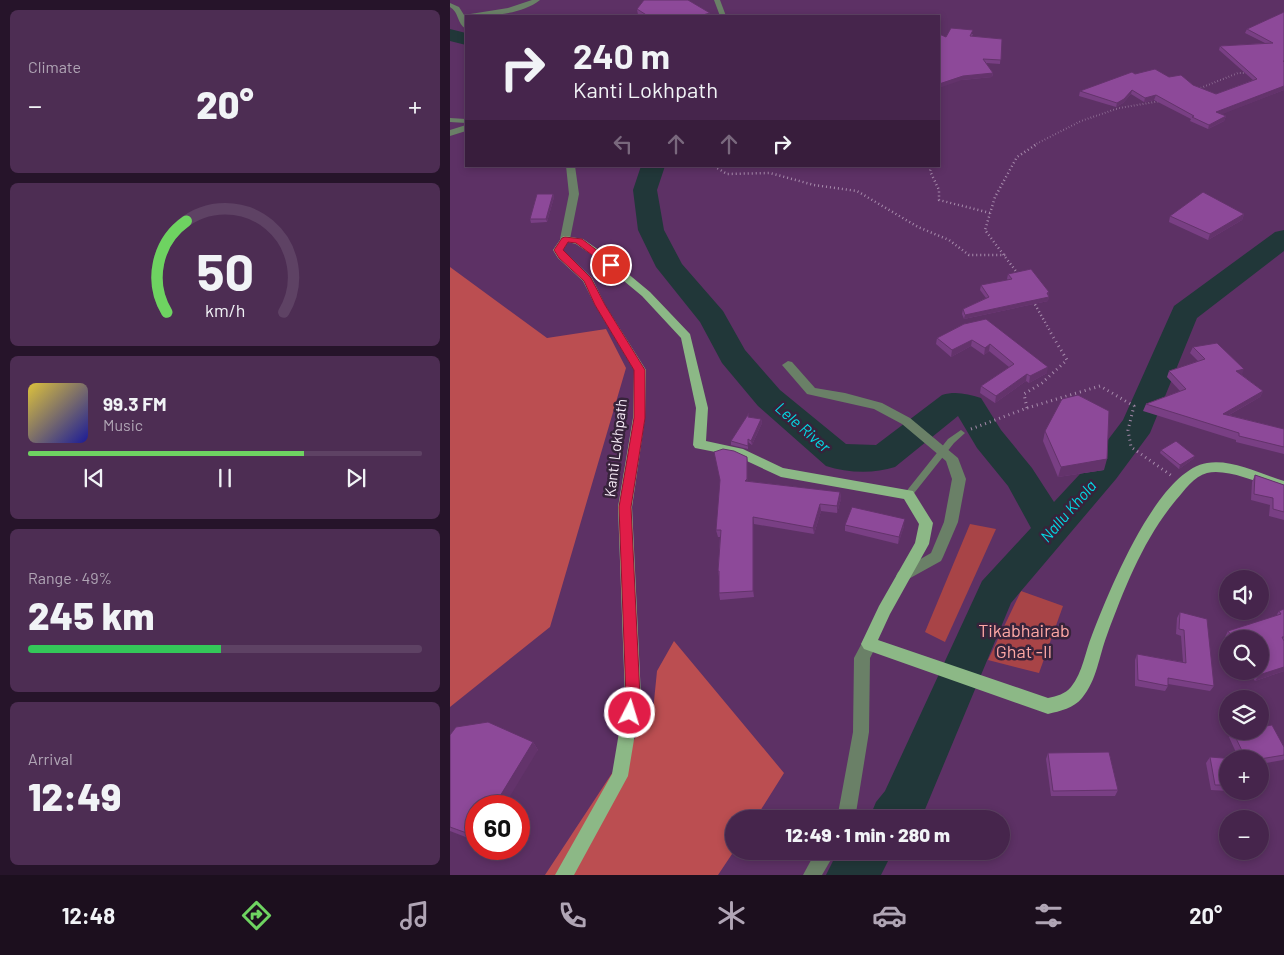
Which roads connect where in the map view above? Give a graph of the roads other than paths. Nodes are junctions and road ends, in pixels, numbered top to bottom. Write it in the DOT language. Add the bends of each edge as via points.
graph roads {
  1 [pos="537,0"];
  2 [pos="717,0"];
  3 [pos="450,5"];
  4 [pos="479,15"];
  5 [pos="723,15"];
  6 [pos="461,17"];
  7 [pos="465,17"];
  8 [pos="465,25"];
  9 [pos="450,120"];
  10 [pos="465,121"];
  11 [pos="465,128"];
  12 [pos="450,133"];
  13 [pos="570,167"];
  14 [pos="565,240"];
  15 [pos="788,365"];
  16 [pos="960,433"];
  17 [pos="1284,486"];
  18 [pos="908,495"];
  19 [pos="903,576"];
  20 [pos="870,644"];
  21 [pos="848,810"];
  22 [pos="821,860"];
  23 [pos="564,875"];
  24 [pos="812,875"];
  1 -- 4 [label="street" via="505,12"];
  2 -- 5 [label="street"];
  3 -- 6 [label="street" via="456,6"];
  6 -- 7 [label="street"];
  6 -- 8 [label="street"];
  9 -- 10 [label="street"];
  11 -- 12 [label="street"];
  13 -- 14 [label="street" via="574,201"];
  14 -- 18 [label="main road" via="579,241 599,255 646,294 686,337 702,408 699,445 739,452 781,472"];
  14 -- 23 [label="main road, Kanti Lokhpath" via="558,250 588,280 640,370 639,418 625,507 633,697 620,776"];
  15 -- 19 [label="street" via="811,391 878,406 906,422 952,458 959,479 951,522 936,557"];
  16 -- 18 [label="lane"];
  17 -- 20 [label="main road" via="1243,473 1206,468 1183,483 1158,512 1126,566 1095,648 1094,660 1084,679 1073,696 1048,706"];
  18 -- 19 [label="main road" via="926,523 922,544"];
  19 -- 20 [label="main road"];
  20 -- 21 [label="street" via="862,658 861,732"];
  22 -- 24 [label="street"];
}
